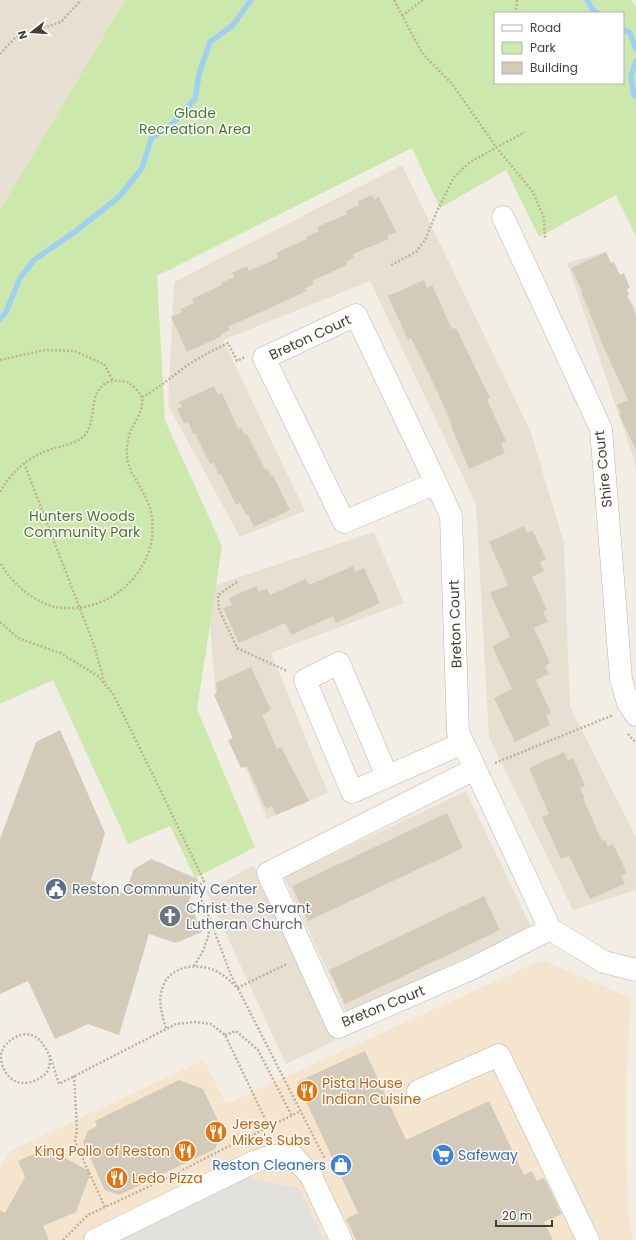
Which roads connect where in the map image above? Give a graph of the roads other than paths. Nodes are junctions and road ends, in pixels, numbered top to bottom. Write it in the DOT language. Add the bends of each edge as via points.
graph roads {
  1 [pos="503,216"];
  2 [pos="436,483"];
  3 [pos="626,723"];
  4 [pos="463,743"];
  5 [pos="475,769"];
  6 [pos="387,776"];
  7 [pos="550,929"];
  8 [pos="636,970"];
  9 [pos="418,1091"];
  10 [pos="95,1240"];
  11 [pos="341,1240"];
  12 [pos="588,1240"];
  1 -- 3 [label="street, Shire Court" via="601,429 621,679 628,704"];
  2 -- 2 [label="street, Breton Court" via="344,522 264,358 356,315"];
  2 -- 4 [label="street, Breton Court" via="451,516 458,732"];
  4 -- 5 [label="street, Breton Court"];
  4 -- 6 [label="street"];
  5 -- 7 [label="street, Breton Court"];
  5 -- 7 [label="street, Breton Court" via="268,873 338,1027 471,969"];
  6 -- 6 [label="street" via="352,792 305,680 339,663"];
  7 -- 8 [label="street" via="604,962"];
  9 -- 12 [label="street" via="499,1055"];
  10 -- 11 [label="street" via="254,1162 272,1156 293,1156 311,1176"];
}
